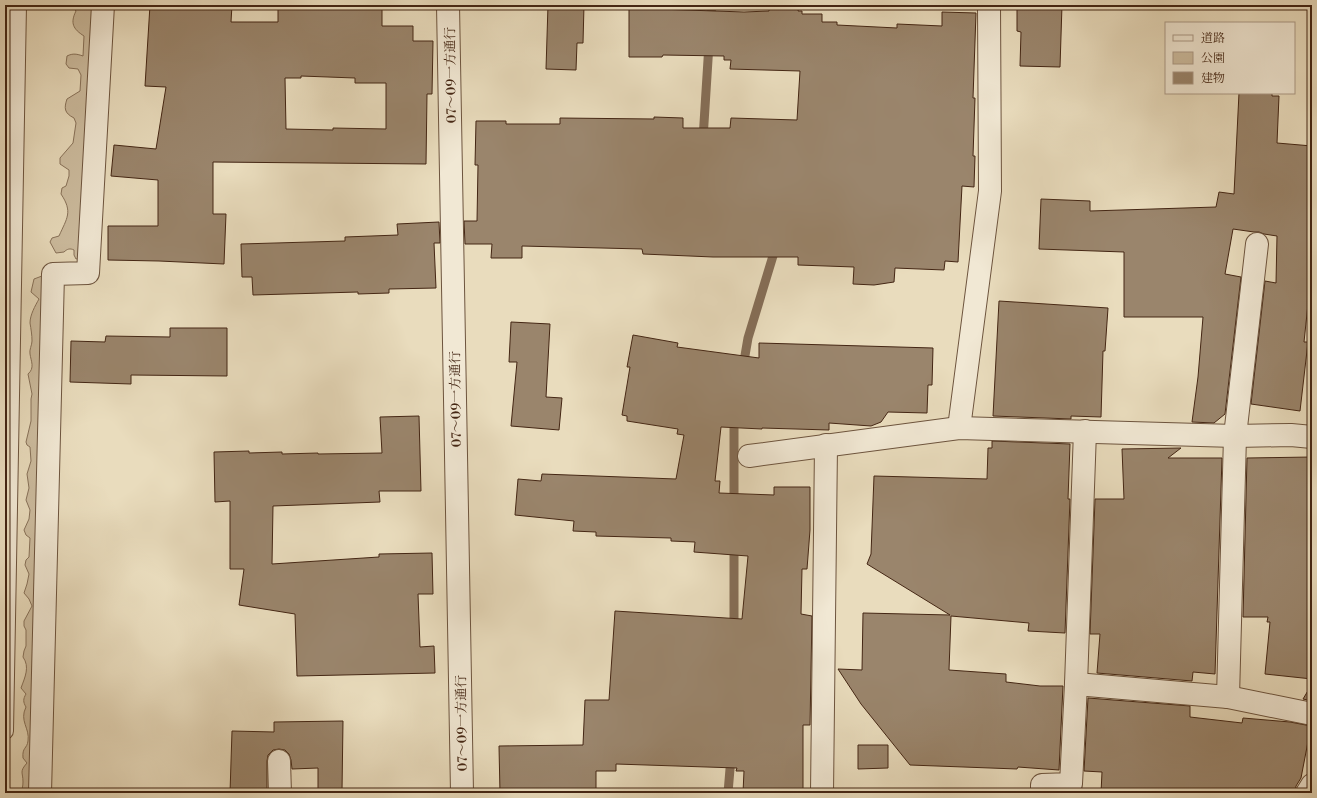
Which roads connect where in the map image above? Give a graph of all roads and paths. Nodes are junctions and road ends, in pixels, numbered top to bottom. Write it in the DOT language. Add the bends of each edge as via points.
graph roads {
  1 [pos="18,5"];
  2 [pos="103,5"];
  3 [pos="448,5"];
  4 [pos="989,5"];
  5 [pos="10,125"];
  6 [pos="1257,244"];
  7 [pos="9,279"];
  8 [pos="960,428"];
  9 [pos="1085,431"];
  10 [pos="1235,436"];
  11 [pos="1312,437"];
  12 [pos="826,446"];
  13 [pos="749,456"];
  14 [pos="1076,684"];
  15 [pos="1228,697"];
  16 [pos="1312,714"];
  17 [pos="5,731"];
  18 [pos="279,761"];
  19 [pos="1312,785"];
  20 [pos="40,793"];
  21 [pos="280,793"];
  22 [pos="462,793"];
  23 [pos="822,793"];
  24 [pos="1042,793"];
  25 [pos="1307,793"];
  1 -- 5 [label="lane"];
  2 -- 20 [label="street" via="88,273 53,274"];
  3 -- 22 [label="street, 07～09一方通行"];
  4 -- 8 [label="street" via="990,190"];
  5 -- 7 [label="lane"];
  6 -- 10 [label="street"];
  7 -- 17 [label="lane"];
  8 -- 9 [label="street"];
  8 -- 12 [label="street"];
  9 -- 10 [label="street"];
  9 -- 14 [label="street"];
  10 -- 11 [label="street"];
  10 -- 15 [label="street"];
  12 -- 13 [label="street"];
  12 -- 23 [label="street"];
  14 -- 15 [label="street"];
  14 -- 24 [label="street" via="1071,784 1042,785"];
  15 -- 16 [label="street"];
  18 -- 21 [label="street"];
  19 -- 25 [label="street"];
}
